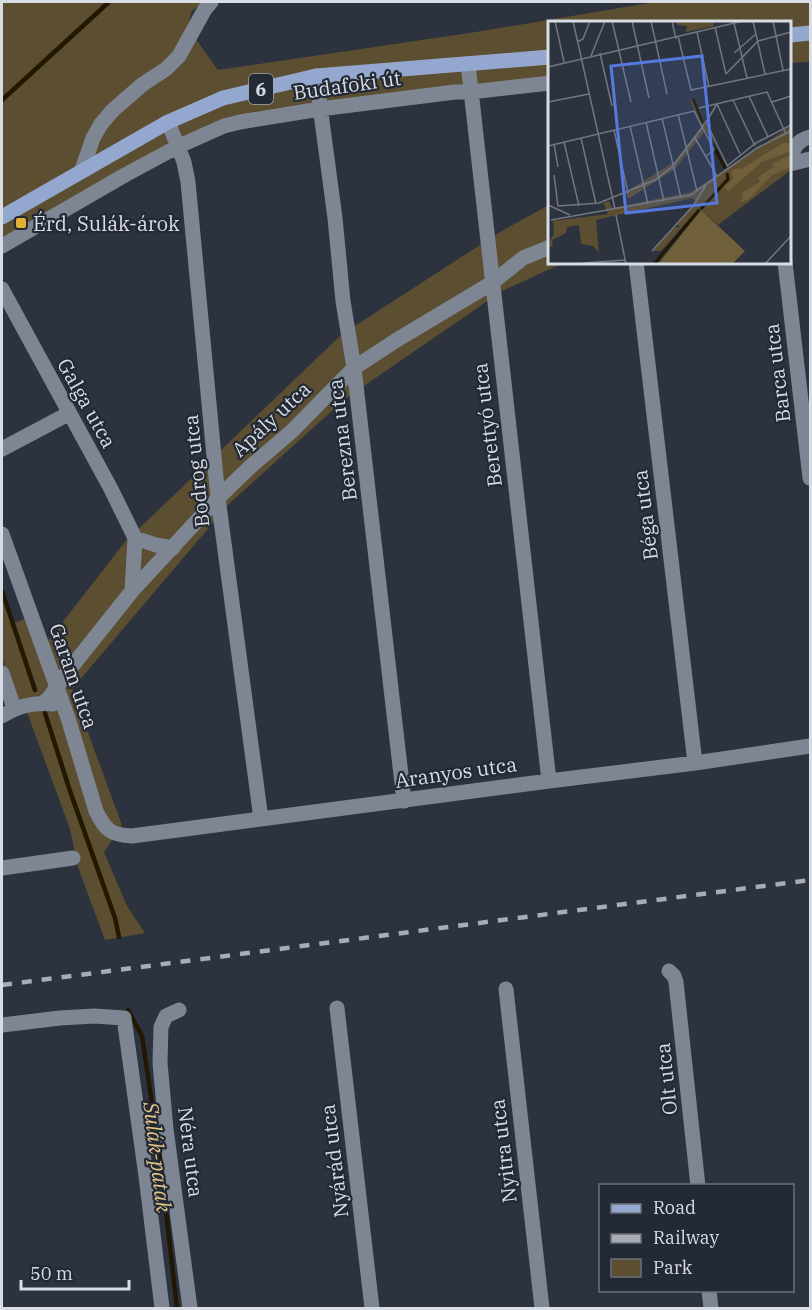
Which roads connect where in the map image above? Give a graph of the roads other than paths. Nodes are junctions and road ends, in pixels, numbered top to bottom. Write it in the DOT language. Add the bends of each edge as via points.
graph roads {
  1 [pos="211,2"];
  2 [pos="810,33"];
  3 [pos="791,35"];
  4 [pos="548,57"];
  5 [pos="468,64"];
  6 [pos="316,76"];
  7 [pos="548,82"];
  8 [pos="471,92"];
  9 [pos="320,109"];
  10 [pos="168,122"];
  11 [pos="810,137"];
  12 [pos="177,147"];
  13 [pos="791,156"];
  14 [pos="810,159"];
  15 [pos="791,162"];
  16 [pos="82,171"];
  17 [pos="2,217"];
  18 [pos="2,246"];
  19 [pos="548,247"];
  20 [pos="636,264"];
  21 [pos="785,264"];
  22 [pos="492,283"];
  23 [pos="2,289"];
  24 [pos="354,368"];
  25 [pos="68,414"];
  26 [pos="2,449"];
  27 [pos="810,478"];
  28 [pos="218,498"];
  29 [pos="2,534"];
  30 [pos="135,538"];
  31 [pos="173,548"];
  32 [pos="132,591"];
  33 [pos="2,673"];
  34 [pos="56,689"];
  35 [pos="43,703"];
  36 [pos="8,712"];
  37 [pos="68,718"];
  38 [pos="810,746"];
  39 [pos="695,763"];
  40 [pos="549,781"];
  41 [pos="404,801"];
  42 [pos="261,819"];
  43 [pos="109,831"];
  44 [pos="73,858"];
  45 [pos="2,868"];
  46 [pos="669,971"];
  47 [pos="506,989"];
  48 [pos="337,1008"];
  49 [pos="179,1010"];
  50 [pos="2,1025"];
  51 [pos="698,1184"];
  52 [pos="709,1292"];
  53 [pos="162,1308"];
  54 [pos="190,1308"];
  55 [pos="372,1308"];
  56 [pos="542,1308"];
  57 [pos="711,1308"];
  1 -- 16 [label="street" via="180,56 101,124"];
  2 -- 3 [label="main road"];
  4 -- 5 [label="main road, Budafoki út / 6"];
  5 -- 6 [label="main road, Budafoki út / 6"];
  5 -- 8 [label="street, Berettyó utca"];
  6 -- 9 [label="street, Berezna utca"];
  6 -- 10 [label="main road, Budafoki út / 6" via="223,98"];
  7 -- 8 [label="street, Budafoki út"];
  8 -- 9 [label="street, Budafoki út"];
  8 -- 22 [label="street, Berettyó utca"];
  9 -- 12 [label="street, Budafoki út" via="224,126"];
  9 -- 24 [label="street, Berezna utca"];
  10 -- 12 [label="street, Bodrog utca"];
  10 -- 16 [label="main road, Budafoki út / 6"];
  11 -- 13 [label="street" via="795,145"];
  12 -- 18 [label="street, Budafoki út"];
  12 -- 28 [label="street, Bodrog utca" via="188,182"];
  14 -- 15 [label="street"];
  16 -- 17 [label="main road, Budafoki út / 6"];
  19 -- 22 [label="street, Apály utca" via="523,258"];
  20 -- 39 [label="street, Béga utca"];
  21 -- 27 [label="street, Barca utca"];
  22 -- 24 [label="street, Apály utca"];
  22 -- 40 [label="street, Berettyó utca"];
  23 -- 25 [label="street, Galga utca"];
  24 -- 28 [label="street, Apály utca"];
  24 -- 41 [label="street, Berezna utca"];
  25 -- 26 [label="street"];
  25 -- 30 [label="street, Galga utca"];
  28 -- 31 [label="street, Apály utca"];
  28 -- 42 [label="street, Bodrog utca"];
  29 -- 34 [label="street, Garam utca"];
  30 -- 31 [label="street"];
  30 -- 32 [label="street, Galga utca"];
  31 -- 32 [label="street, Apály utca"];
  32 -- 34 [label="street, Apály utca"];
  33 -- 36 [label="street"];
  34 -- 35 [label="street, Apály utca"];
  34 -- 37 [label="street, Garam utca"];
  35 -- 36 [label="street"];
  35 -- 37 [label="street" via="60,708"];
  37 -- 43 [label="street, Garam utca" via="96,811"];
  38 -- 39 [label="street, Aranyos utca"];
  39 -- 40 [label="street, Aranyos utca"];
  40 -- 41 [label="street, Aranyos utca"];
  41 -- 42 [label="street, Aranyos utca"];
  42 -- 43 [label="street, Aranyos utca" via="132,836"];
  44 -- 45 [label="street"];
  46 -- 51 [label="street, Olt utca" via="676,982"];
  47 -- 56 [label="street, Nyitra utca"];
  48 -- 55 [label="street, Nyárád utca"];
  49 -- 54 [label="street, Néra utca" via="166,1016 160,1027 160,1063"];
  50 -- 53 [label="street" via="94,1016 124,1018"];
  52 -- 57 [label="street"];
}
